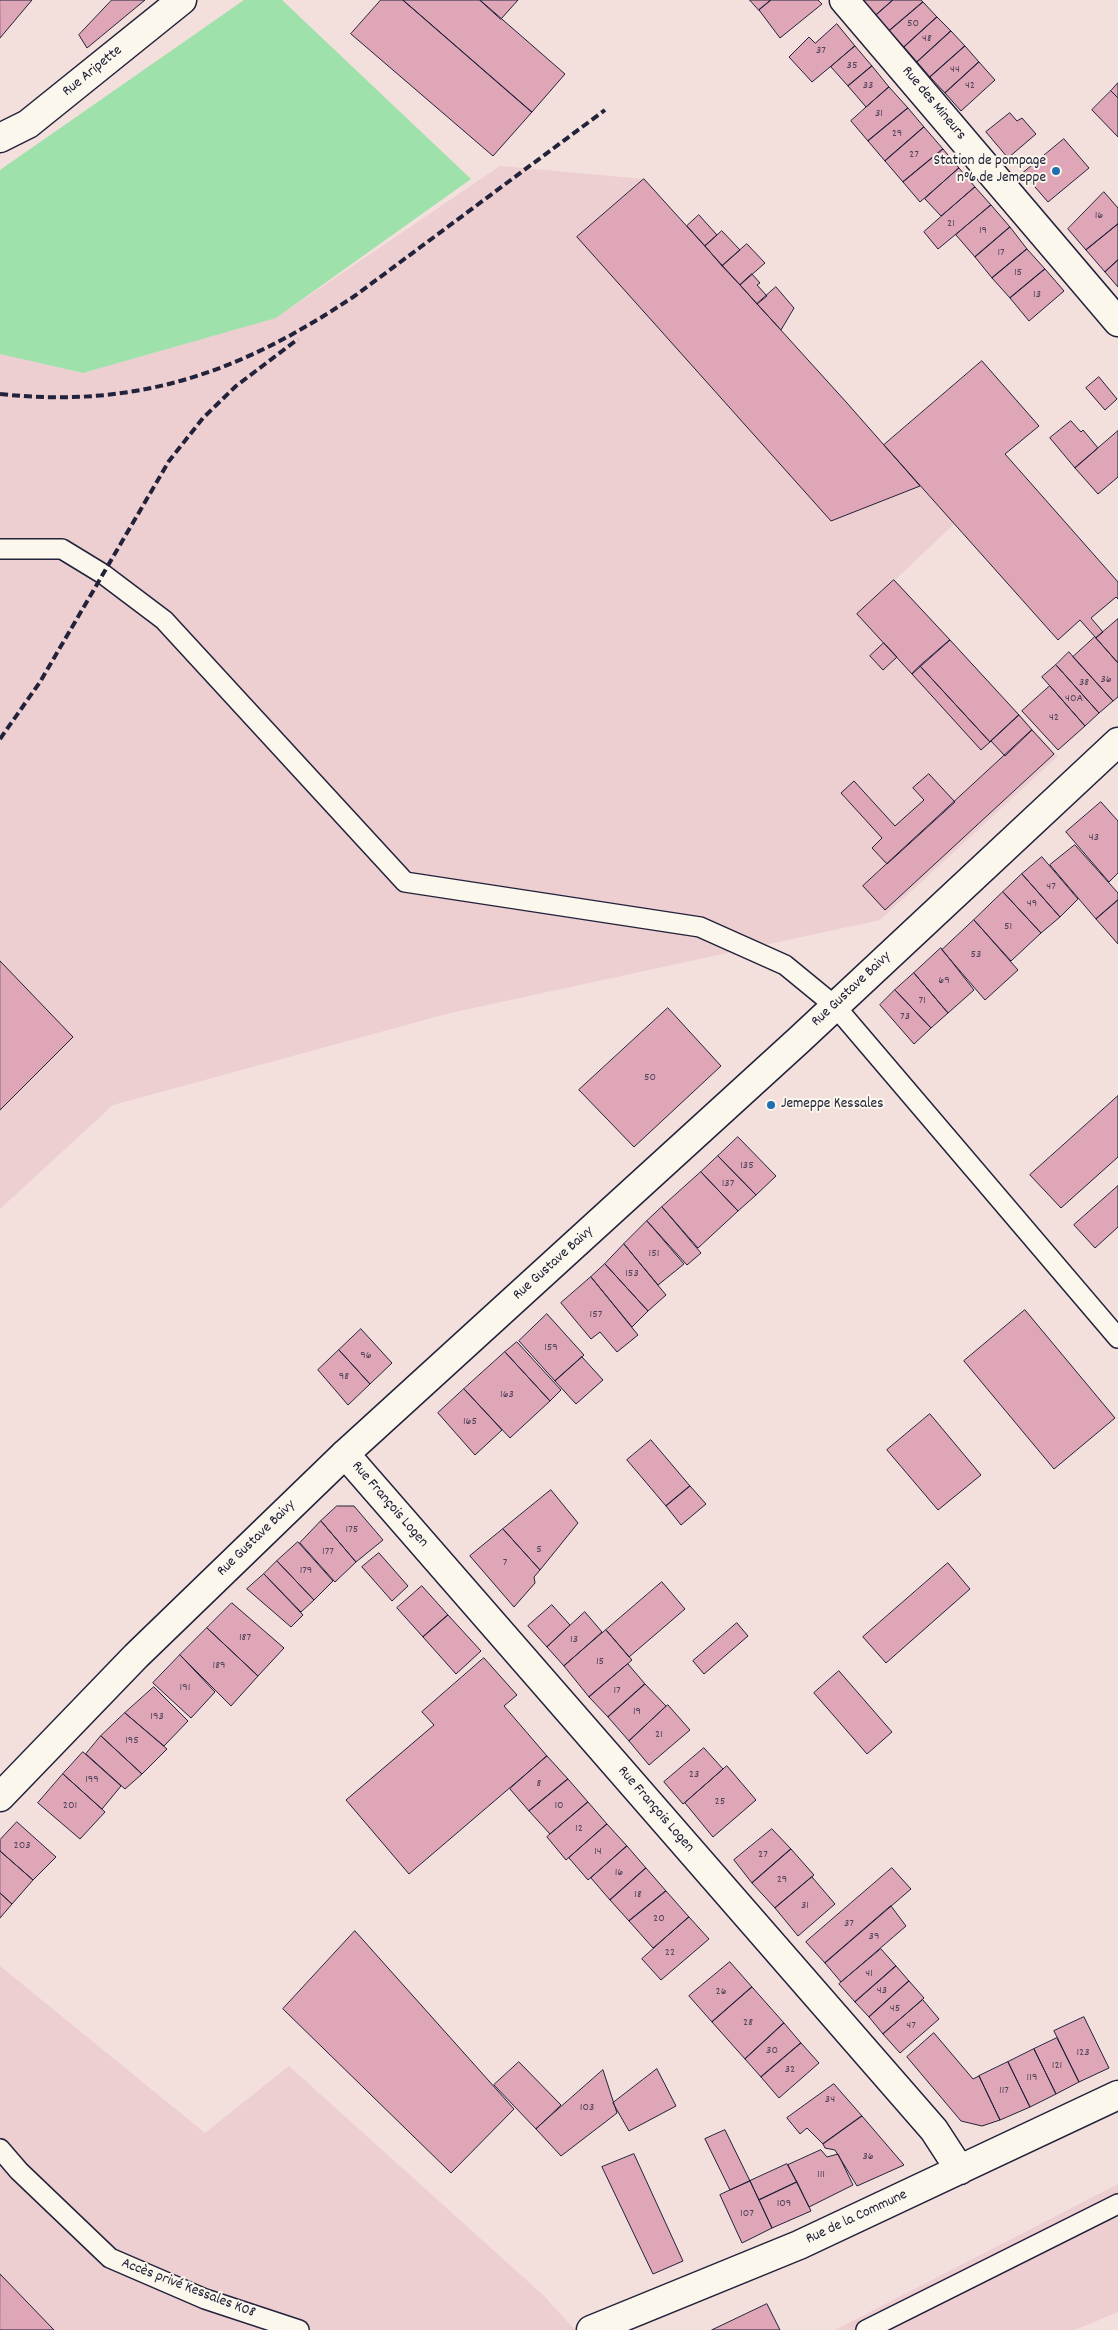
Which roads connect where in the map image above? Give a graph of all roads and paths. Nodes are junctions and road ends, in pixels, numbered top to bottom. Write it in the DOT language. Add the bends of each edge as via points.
graph roads {
  1 [pos="182,0"];
  2 [pos="844,0"];
  3 [pos="0,138"];
  4 [pos="1118,322"];
  5 [pos="0,549"];
  6 [pos="1114,754"];
  7 [pos="835,1006"];
  8 [pos="1118,1338"];
  9 [pos="344,1454"];
  10 [pos="0,1797"];
  11 [pos="1118,2096"];
  12 [pos="0,2149"];
  13 [pos="960,2170"];
  14 [pos="1118,2204"];
  15 [pos="300,2330"];
  16 [pos="591,2330"];
  17 [pos="866,2330"];
  1 -- 3 [label="street, Rue Aripette" via="28,124"];
  2 -- 4 [label="street, Rue des Mineurs"];
  5 -- 7 [label="lane" via="62,549 103,574 164,620 405,882 700,927 785,965"];
  6 -- 7 [label="street, Rue Gustave Baivy"];
  7 -- 8 [label="lane"];
  7 -- 9 [label="street, Rue Gustave Baivy"];
  9 -- 10 [label="street, Rue Gustave Baivy" via="136,1656"];
  9 -- 13 [label="street, Rue François Logen" via="934,2130"];
  11 -- 13 [label="street, Rue de la Commune"];
  12 -- 15 [label="lane, Accès privé Kessales K08" via="18,2171 110,2258 205,2299"];
  13 -- 16 [label="street, Rue de la Commune" via="774,2256"];
  14 -- 17 [label="lane"];
}
